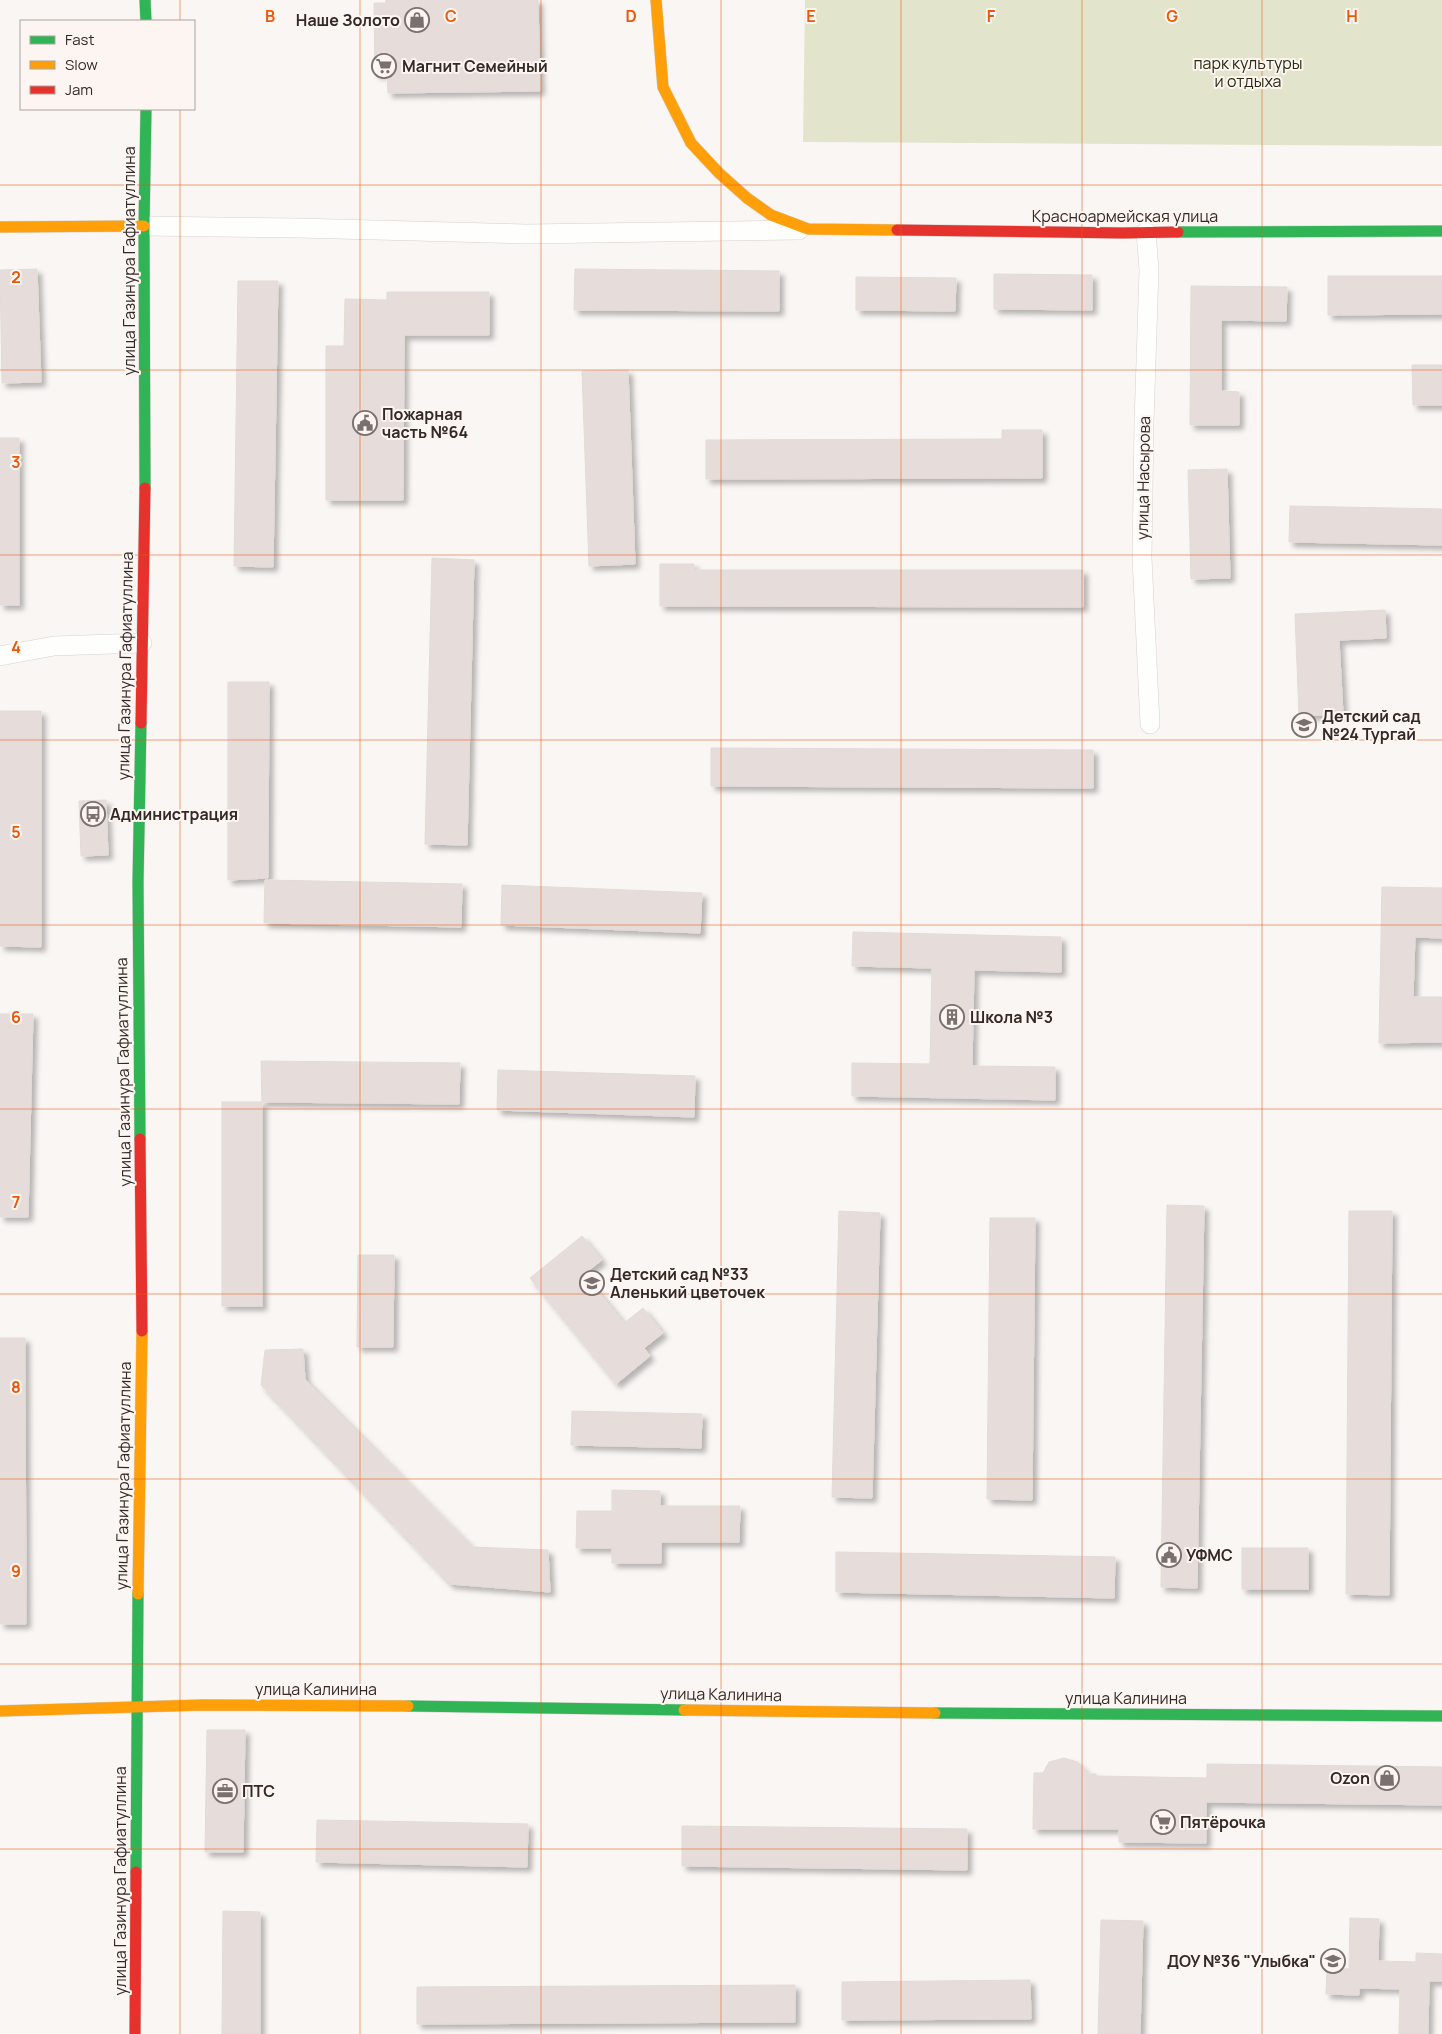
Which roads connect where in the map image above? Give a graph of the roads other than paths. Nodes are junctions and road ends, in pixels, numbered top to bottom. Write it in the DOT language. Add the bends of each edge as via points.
graph roads {
  1 [pos="145,0"];
  2 [pos="656,0"];
  3 [pos="146,20"];
  4 [pos="146,110"];
  5 [pos="144,226"];
  6 [pos="0,227"];
  7 [pos="808,229"];
  8 [pos="1442,231"];
  9 [pos="1146,232"];
  10 [pos="142,643"];
  11 [pos="0,656"];
  12 [pos="1150,724"];
  13 [pos="137,1706"];
  14 [pos="0,1711"];
  15 [pos="1442,1716"];
  16 [pos="135,2034"];
  1 -- 3 [label="street"];
  2 -- 7 [label="street, Красноармейская улица" via="663,87 691,143 719,174 755,204 771,215"];
  4 -- 5 [label="street, улица Газинура Гафиатуллина"];
  5 -- 6 [label="street"];
  5 -- 7 [label="street" via="526,234"];
  5 -- 10 [label="street, улица Газинура Гафиатуллина" via="146,424"];
  7 -- 9 [label="street, Красноармейская улица"];
  8 -- 9 [label="street, Красноармейская улица"];
  9 -- 12 [label="street, улица Насырова" via="1149,270 1142,558"];
  10 -- 11 [label="street" via="54,646"];
  10 -- 13 [label="street, улица Газинура Гафиатуллина" via="138,882 142,1322"];
  13 -- 14 [label="street, улица Калинина"];
  13 -- 15 [label="street, улица Калинина"];
  13 -- 16 [label="street, улица Газинура Гафиатуллина"];
}
